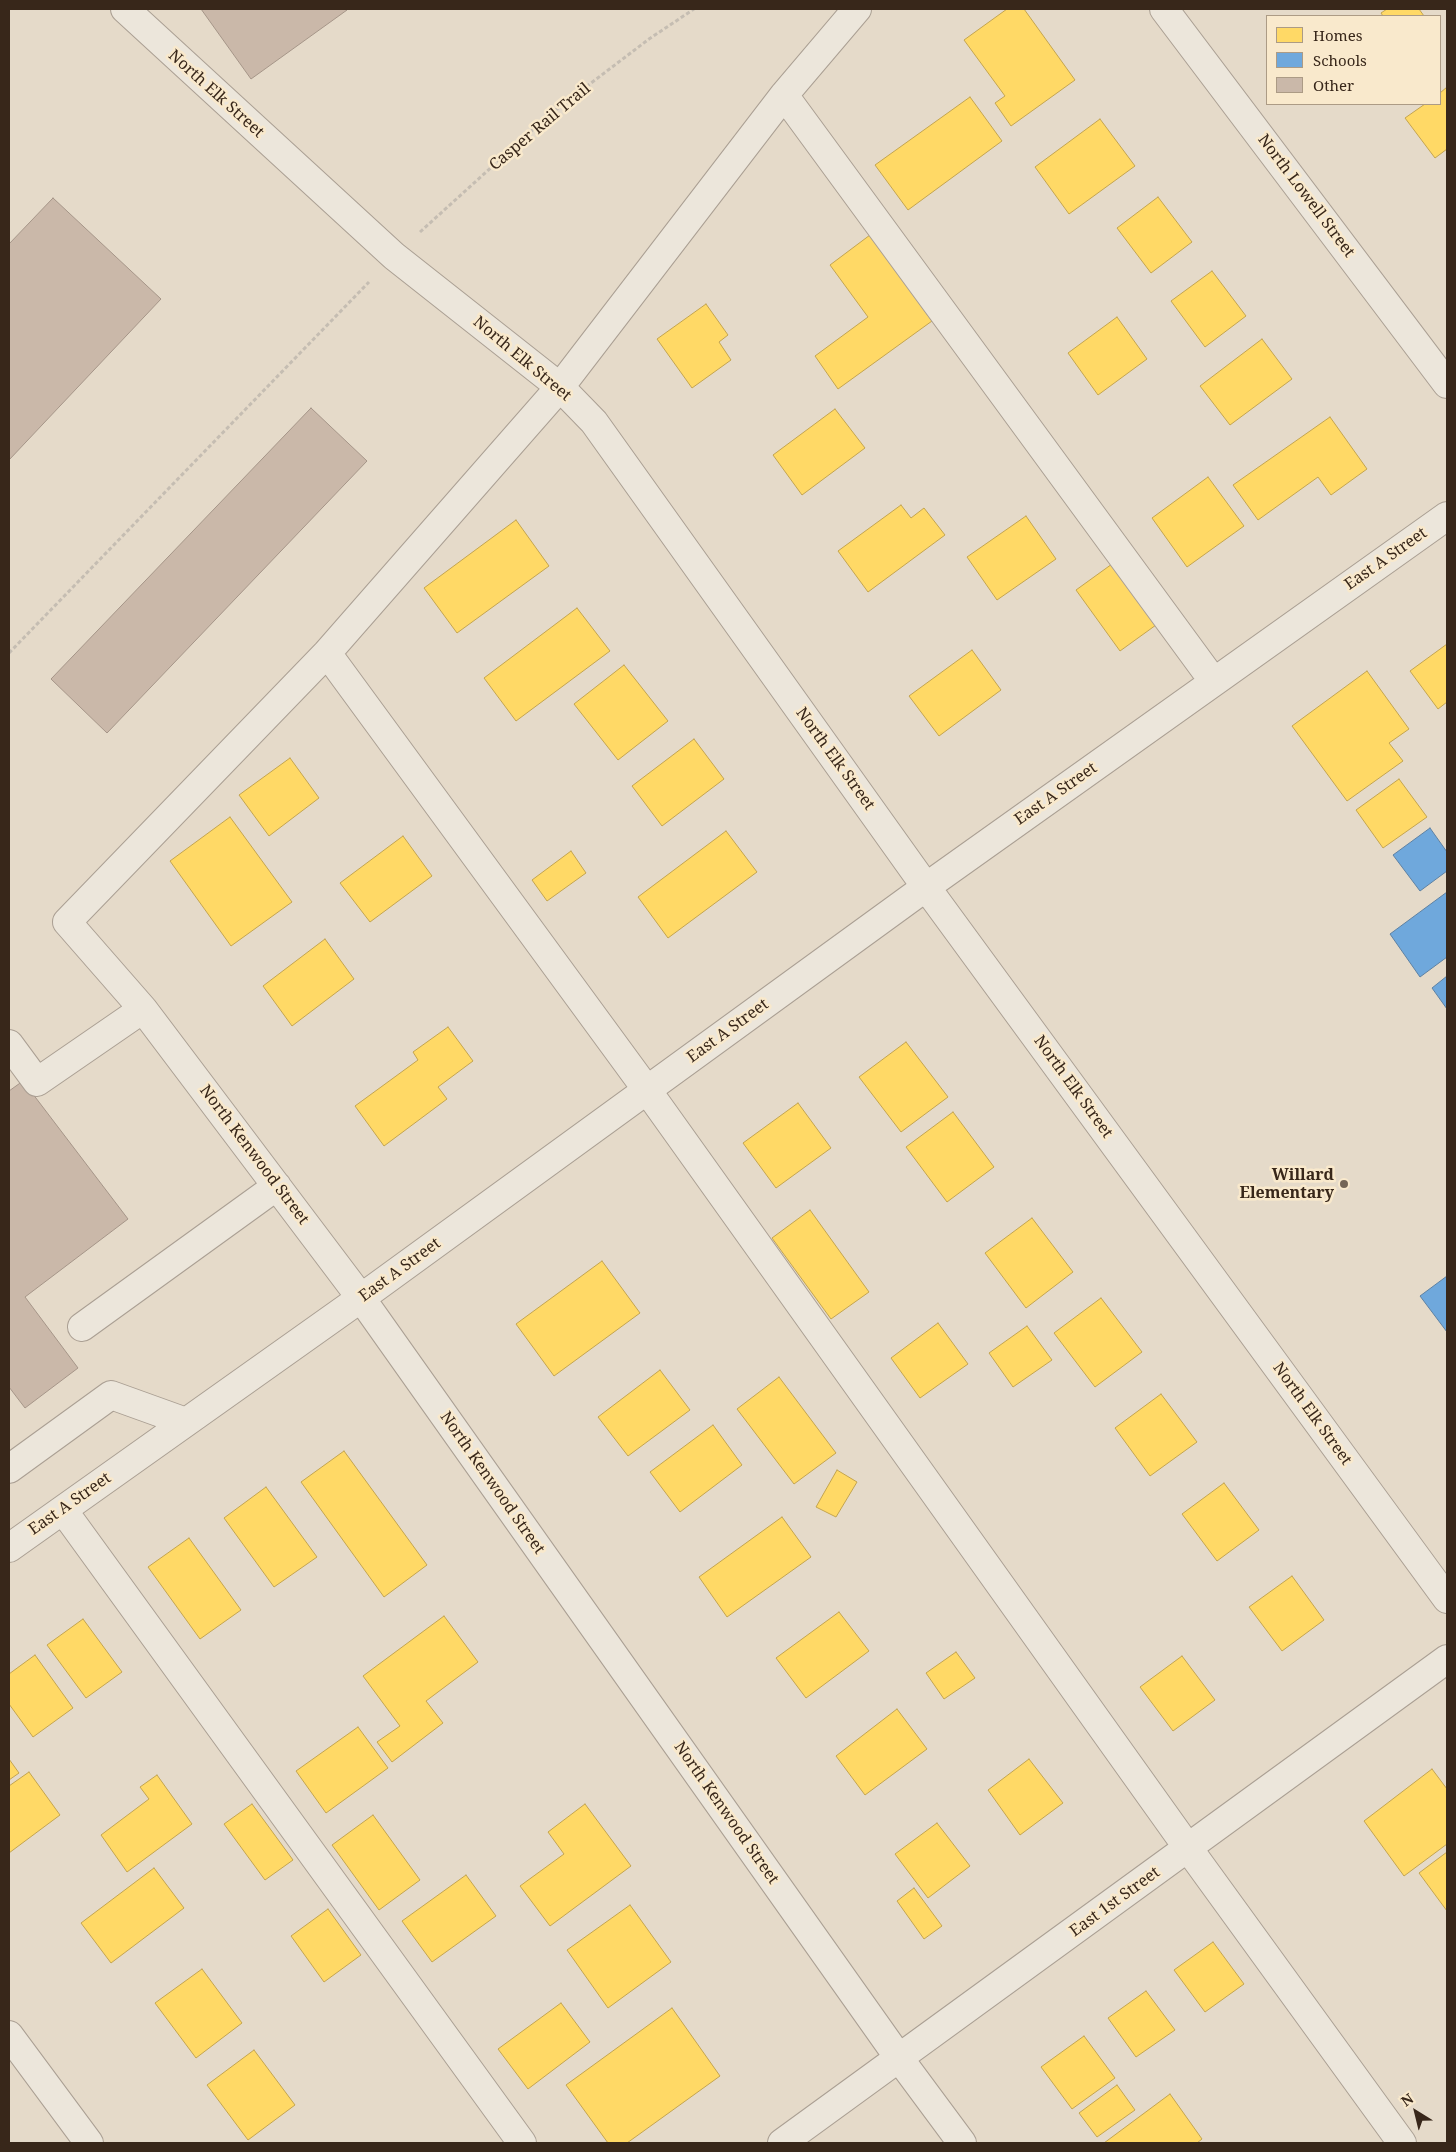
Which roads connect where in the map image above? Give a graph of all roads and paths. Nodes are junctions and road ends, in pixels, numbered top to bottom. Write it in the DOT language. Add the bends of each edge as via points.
graph roads {
  1 [pos="125,9"];
  2 [pos="694,9"];
  3 [pos="857,9"];
  4 [pos="1164,9"];
  5 [pos="784,95"];
  6 [pos="394,256"];
  7 [pos="1447,384"];
  8 [pos="560,387"];
  9 [pos="1447,516"];
  10 [pos="9,653"];
  11 [pos="326,653"];
  12 [pos="1214,682"];
  13 [pos="926,887"];
  14 [pos="143,1009"];
  15 [pos="9,1044"];
  16 [pos="647,1090"];
  17 [pos="277,1186"];
  18 [pos="361,1298"];
  19 [pos="82,1327"];
  20 [pos="186,1422"];
  21 [pos="9,1469"];
  22 [pos="63,1510"];
  23 [pos="9,1548"];
  24 [pos="1447,1599"];
  25 [pos="1447,1659"];
  26 [pos="1188,1848"];
  27 [pos="9,2035"];
  28 [pos="899,2058"];
  29 [pos="89,2143"];
  30 [pos="522,2143"];
  31 [pos="782,2143"];
  32 [pos="962,2143"];
  33 [pos="1402,2143"];
  1 -- 6 [label="street, North Elk Street"];
  2 -- 6 [label="path, Casper Rail Trail" via="549,115"];
  3 -- 5 [label="street"];
  4 -- 7 [label="street, North Lowell Street"];
  5 -- 8 [label="street"];
  5 -- 12 [label="street"];
  6 -- 8 [label="street, North Elk Street"];
  6 -- 10 [label="path, Casper Rail Trail"];
  8 -- 11 [label="street"];
  8 -- 13 [label="street, North Elk Street" via="594,422"];
  9 -- 12 [label="street, East A Street"];
  11 -- 14 [label="street, North Kenwood Street" via="67,922"];
  11 -- 16 [label="street"];
  12 -- 13 [label="street, East A Street"];
  13 -- 16 [label="street, East A Street"];
  13 -- 24 [label="street, North Elk Street"];
  14 -- 15 [label="street" via="36,1082"];
  14 -- 17 [label="street, North Kenwood Street"];
  16 -- 18 [label="street, East A Street"];
  16 -- 26 [label="street"];
  17 -- 18 [label="street, North Kenwood Street"];
  17 -- 19 [label="street"];
  18 -- 20 [label="street, East A Street"];
  18 -- 28 [label="street, North Kenwood Street"];
  20 -- 21 [label="street" via="111,1395"];
  20 -- 22 [label="street, East A Street"];
  22 -- 23 [label="street, East A Street"];
  22 -- 30 [label="street"];
  25 -- 26 [label="street, East 1st Street"];
  26 -- 28 [label="street, East 1st Street"];
  26 -- 33 [label="street"];
  27 -- 29 [label="street"];
  28 -- 31 [label="street, East 1st Street"];
  28 -- 32 [label="street, North Kenwood Street"];
}
